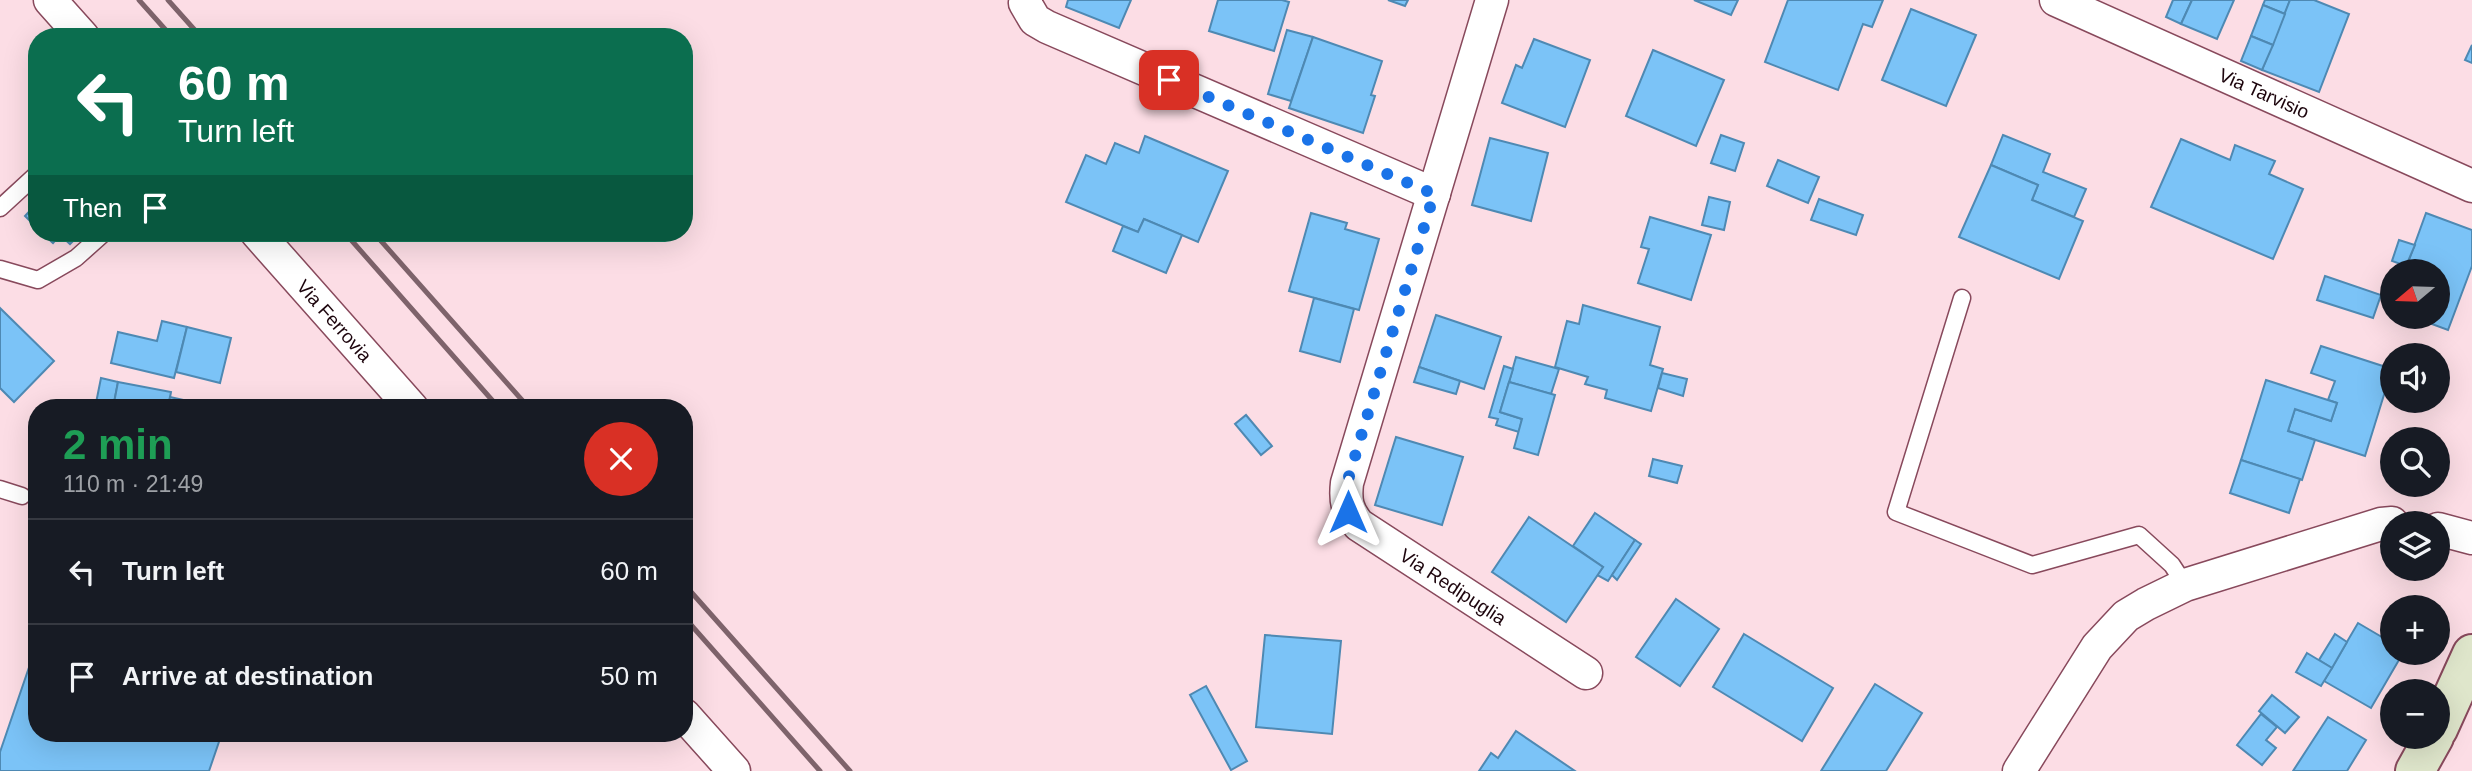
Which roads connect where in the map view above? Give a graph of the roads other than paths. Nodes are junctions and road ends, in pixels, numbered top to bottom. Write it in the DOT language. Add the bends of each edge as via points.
graph roads {
  1 [pos="50,0"];
  2 [pos="1026,0"];
  3 [pos="1492,0"];
  4 [pos="2056,0"];
  5 [pos="75,28"];
  6 [pos="28,182"];
  7 [pos="2472,186"];
  8 [pos="1434,194"];
  9 [pos="0,208"];
  10 [pos="94,242"];
  11 [pos="265,242"];
  12 [pos="0,269"];
  13 [pos="1962,299"];
  14 [pos="404,399"];
  15 [pos="0,489"];
  16 [pos="22,496"];
  17 [pos="2380,524"];
  18 [pos="2450,533"];
  19 [pos="2472,538"];
  20 [pos="2185,585"];
  21 [pos="2472,654"];
  22 [pos="1586,673"];
  23 [pos="2450,703"];
  24 [pos="693,725"];
  25 [pos="2427,749"];
  26 [pos="734,771"];
  27 [pos="2019,771"];
  28 [pos="2414,771"];
  1 -- 5 [label="street"];
  2 -- 8 [label="street" via="1035,20 1047,27"];
  3 -- 8 [label="street, Via Redipuglia"];
  4 -- 7 [label="street, Via Tarvisio"];
  6 -- 9 [label="lane"];
  8 -- 22 [label="street, Via Redipuglia" via="1347,483 1348,512 1359,525"];
  10 -- 12 [label="lane" via="38,280"];
  11 -- 14 [label="street, Via Ferrovia"];
  13 -- 20 [label="lane" via="1896,512 2032,565 2139,535 2172,565"];
  15 -- 16 [label="lane"];
  17 -- 20 [label="street"];
  18 -- 19 [label="street"];
  20 -- 27 [label="street" via="2126,616 2097,647"];
  21 -- 23 [label="street"];
  24 -- 26 [label="street"];
  25 -- 28 [label="street"];
}
